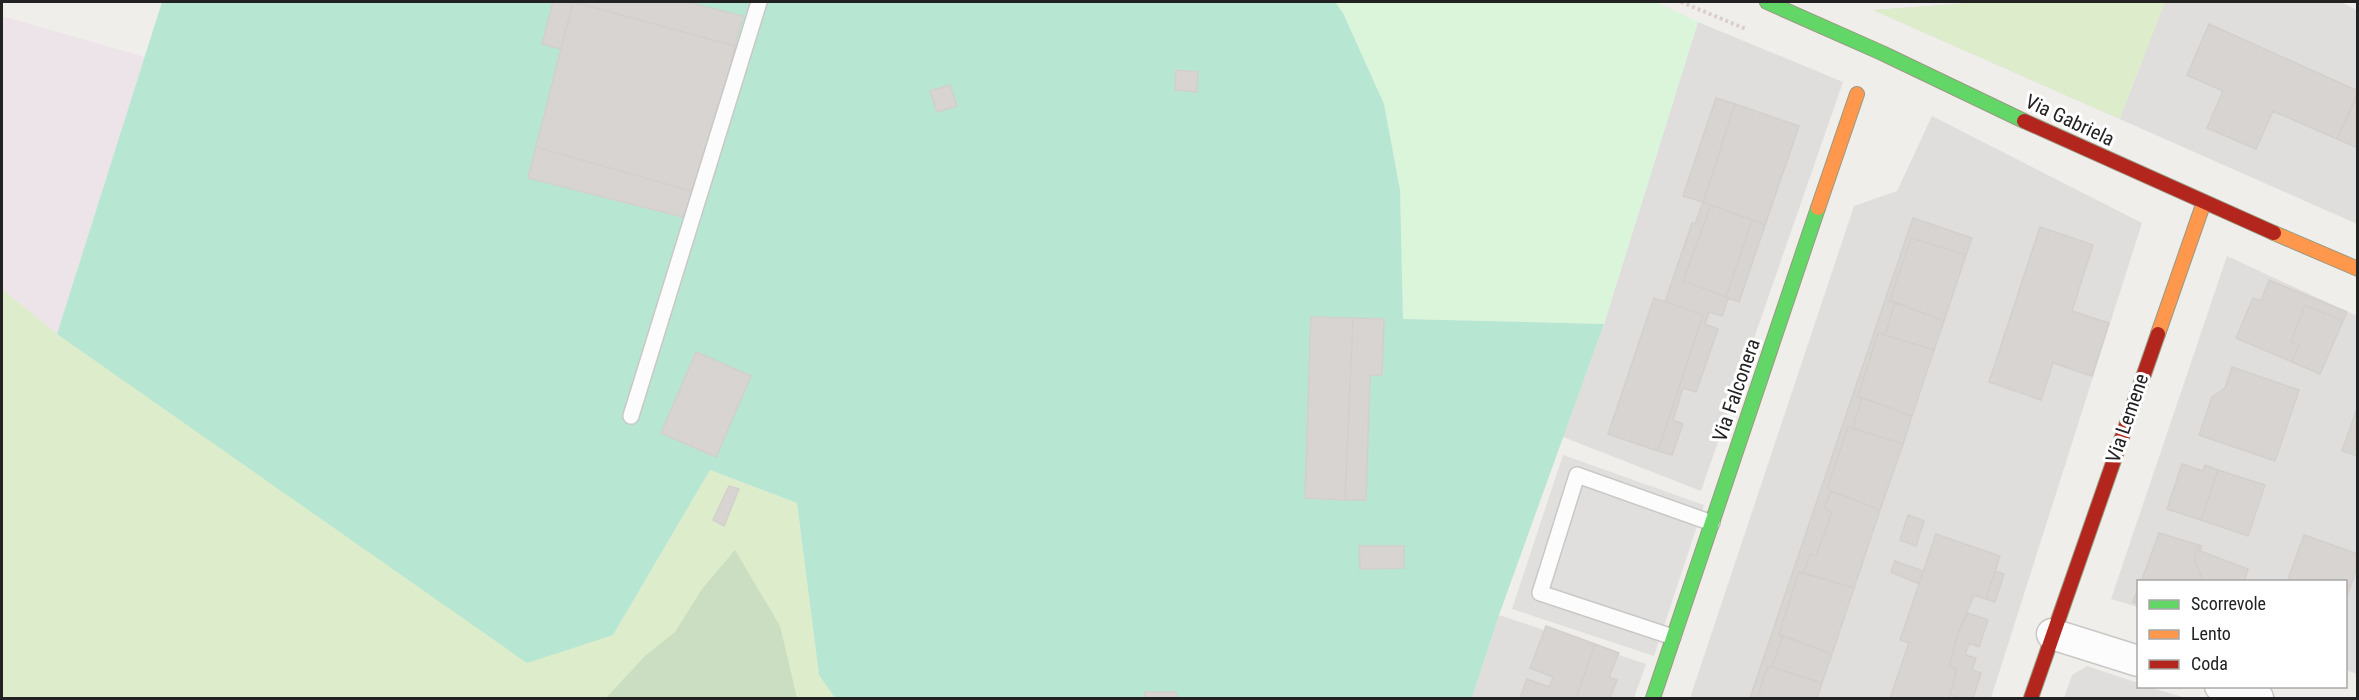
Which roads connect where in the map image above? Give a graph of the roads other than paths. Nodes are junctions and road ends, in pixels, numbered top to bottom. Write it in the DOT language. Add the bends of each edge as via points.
graph roads {
  1 [pos="759,2"];
  2 [pos="1787,5"];
  3 [pos="1857,94"];
  4 [pos="2204,202"];
  5 [pos="2358,269"];
  6 [pos="631,416"];
  7 [pos="1712,523"];
  8 [pos="2052,634"];
  9 [pos="1673,637"];
  10 [pos="2137,660"];
  11 [pos="2223,688"];
  12 [pos="1653,699"];
  13 [pos="2031,699"];
  14 [pos="2258,699"];
  1 -- 6 [label="lane"];
  2 -- 4 [label="street, Via Gabriela" via="2080,147"];
  3 -- 7 [label="street, Via Falconera"];
  4 -- 5 [label="street, Via Gabriela"];
  4 -- 8 [label="street, Via Lemene"];
  7 -- 9 [label="street, Via Falconera"];
  7 -- 9 [label="lane" via="1577,475 1540,593"];
  8 -- 10 [label="street"];
  8 -- 13 [label="street, Via Lemene"];
  9 -- 12 [label="street, Via Falconera"];
  11 -- 14 [label="street"];
}
